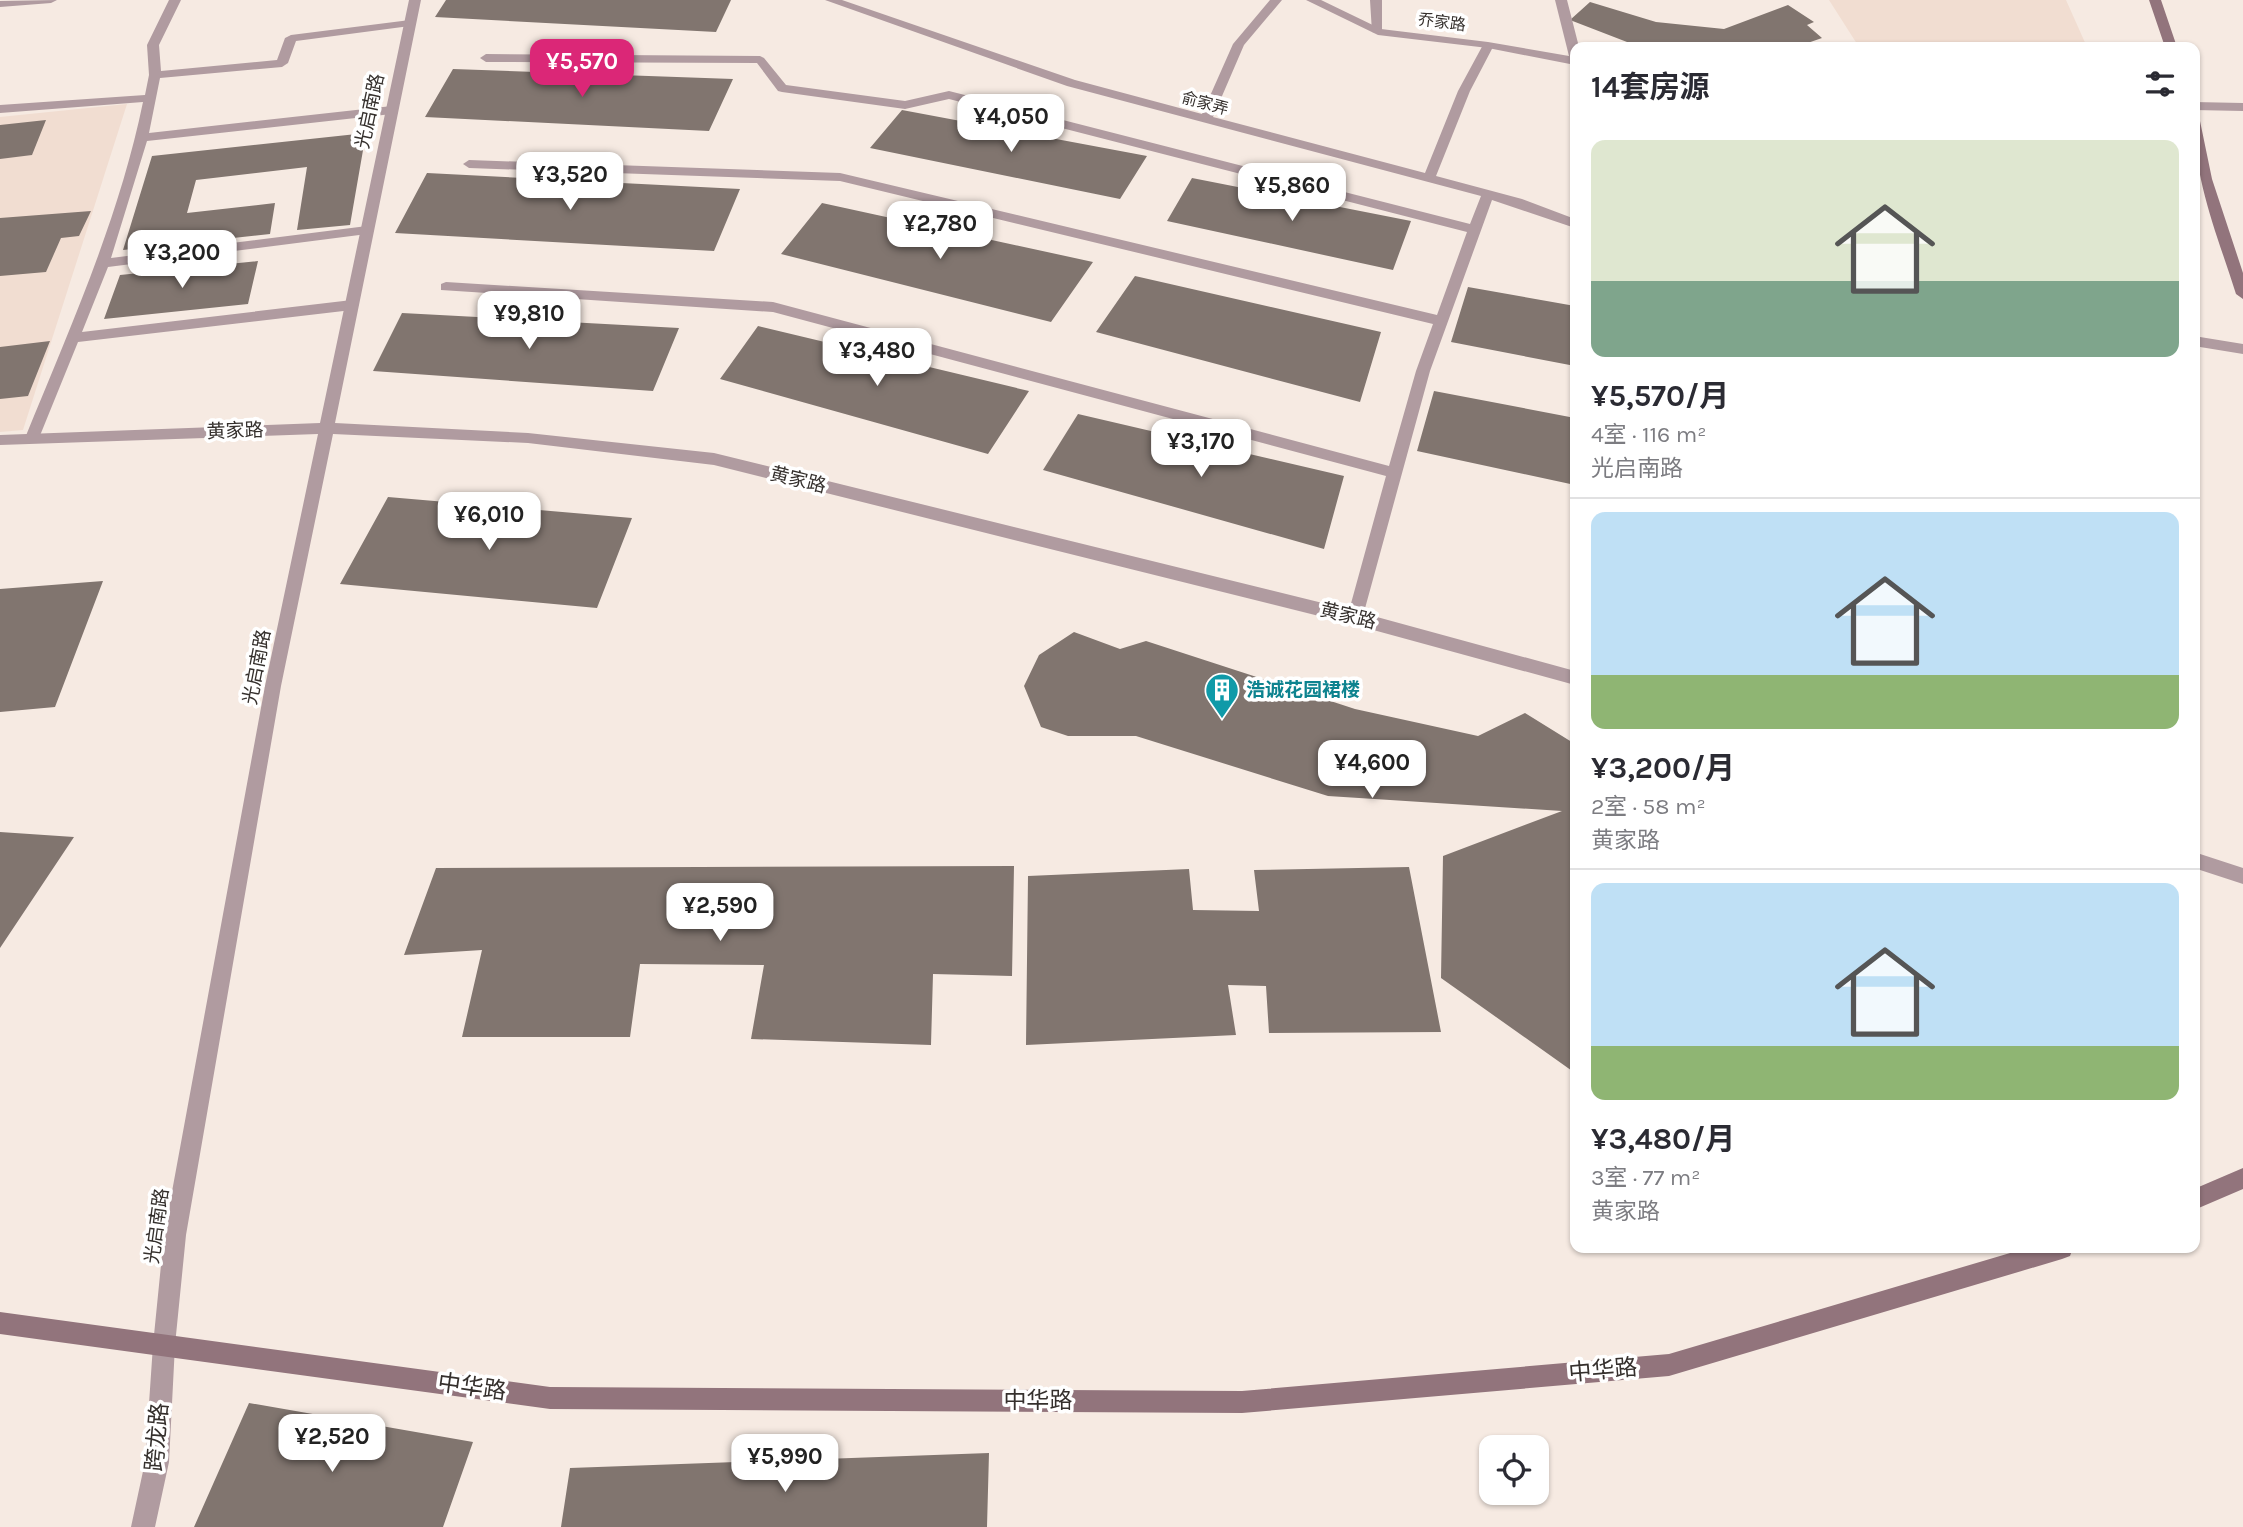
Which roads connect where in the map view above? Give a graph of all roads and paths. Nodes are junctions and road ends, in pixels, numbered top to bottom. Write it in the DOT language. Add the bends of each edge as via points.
graph roads {
  1 [pos="28,0"];
  2 [pos="51,0"];
  3 [pos="175,0"];
  4 [pos="415,0"];
  5 [pos="831,0"];
  6 [pos="1276,0"];
  7 [pos="1312,0"];
  8 [pos="1376,0"];
  9 [pos="1561,0"];
  10 [pos="2155,0"];
  11 [pos="0,4"];
  12 [pos="410,23"];
  13 [pos="1378,32"];
  14 [pos="1572,42"];
  15 [pos="2169,42"];
  16 [pos="1488,46"];
  17 [pos="486,58"];
  18 [pos="1570,60"];
  19 [pos="155,75"];
  20 [pos="151,98"];
  21 [pos="2200,106"];
  22 [pos="2243,107"];
  23 [pos="0,109"];
  24 [pos="392,110"];
  25 [pos="1206,119"];
  26 [pos="142,138"];
  27 [pos="2200,150"];
  28 [pos="469,164"];
  29 [pos="1429,178"];
  30 [pos="1488,194"];
  31 [pos="1570,222"];
  32 [pos="367,230"];
  33 [pos="1476,230"];
  34 [pos="103,263"];
  35 [pos="446,287"];
  36 [pos="2243,294"];
  37 [pos="352,305"];
  38 [pos="1442,321"];
  39 [pos="74,338"];
  40 [pos="2200,342"];
  41 [pos="2243,349"];
  42 [pos="327,428"];
  43 [pos="32,438"];
  44 [pos="0,440"];
  45 [pos="1396,473"];
  46 [pos="1355,618"];
  47 [pos="1570,677"];
  48 [pos="2200,862"];
  49 [pos="2243,876"];
  50 [pos="2243,1178"];
  51 [pos="2200,1196"];
  52 [pos="2045,1253"];
  53 [pos="0,1323"];
  54 [pos="164,1345"];
  55 [pos="144,1527"];
  1 -- 2 [label="street"];
  1 -- 11 [label="street"];
  3 -- 19 [label="street" via="153,46"];
  4 -- 12 [label="street, 光启南路"];
  5 -- 25 [label="street, 俞家弄" via="1071,83"];
  6 -- 25 [label="street" via="1239,44"];
  7 -- 13 [label="street, 乔家路"];
  8 -- 13 [label="street"];
  9 -- 14 [label="street"];
  10 -- 15 [label="street"];
  12 -- 19 [label="street" via="291,38 282,63"];
  12 -- 24 [label="street, 光启南路"];
  13 -- 16 [label="street, 乔家路"];
  16 -- 18 [label="street, 乔家路"];
  16 -- 29 [label="street"];
  17 -- 33 [label="street" via="760,60 782,88 905,105 949,95"];
  19 -- 20 [label="street"];
  20 -- 23 [label="street"];
  20 -- 26 [label="street"];
  21 -- 22 [label="street"];
  24 -- 26 [label="street"];
  24 -- 32 [label="street, 光启南路"];
  25 -- 29 [label="street, 俞家弄"];
  26 -- 34 [label="street"];
  27 -- 36 [label="street"];
  28 -- 38 [label="street" via="840,177"];
  29 -- 30 [label="street, 俞家弄"];
  30 -- 31 [label="street, 俞家弄"];
  30 -- 33 [label="street"];
  32 -- 34 [label="street"];
  32 -- 37 [label="street, 光启南路"];
  33 -- 38 [label="street"];
  34 -- 39 [label="street"];
  35 -- 45 [label="street" via="773,307"];
  37 -- 39 [label="street"];
  37 -- 42 [label="street, 光启南路"];
  38 -- 45 [label="street" via="1423,371"];
  39 -- 43 [label="street"];
  40 -- 41 [label="street"];
  42 -- 43 [label="street, 黄家路"];
  42 -- 46 [label="street, 黄家路" via="528,438 714,459"];
  42 -- 54 [label="street, 光启南路" via="273,687 175,1235"];
  43 -- 44 [label="street, 黄家路"];
  45 -- 46 [label="street"];
  46 -- 47 [label="street, 黄家路"];
  48 -- 49 [label="street"];
  50 -- 51 [label="street"];
  52 -- 54 [label="street, 中华路" via="1669,1365 1242,1402 550,1398"];
  53 -- 54 [label="street, 中华路"];
  54 -- 55 [label="street, 跨龙路" via="157,1461"];
}
